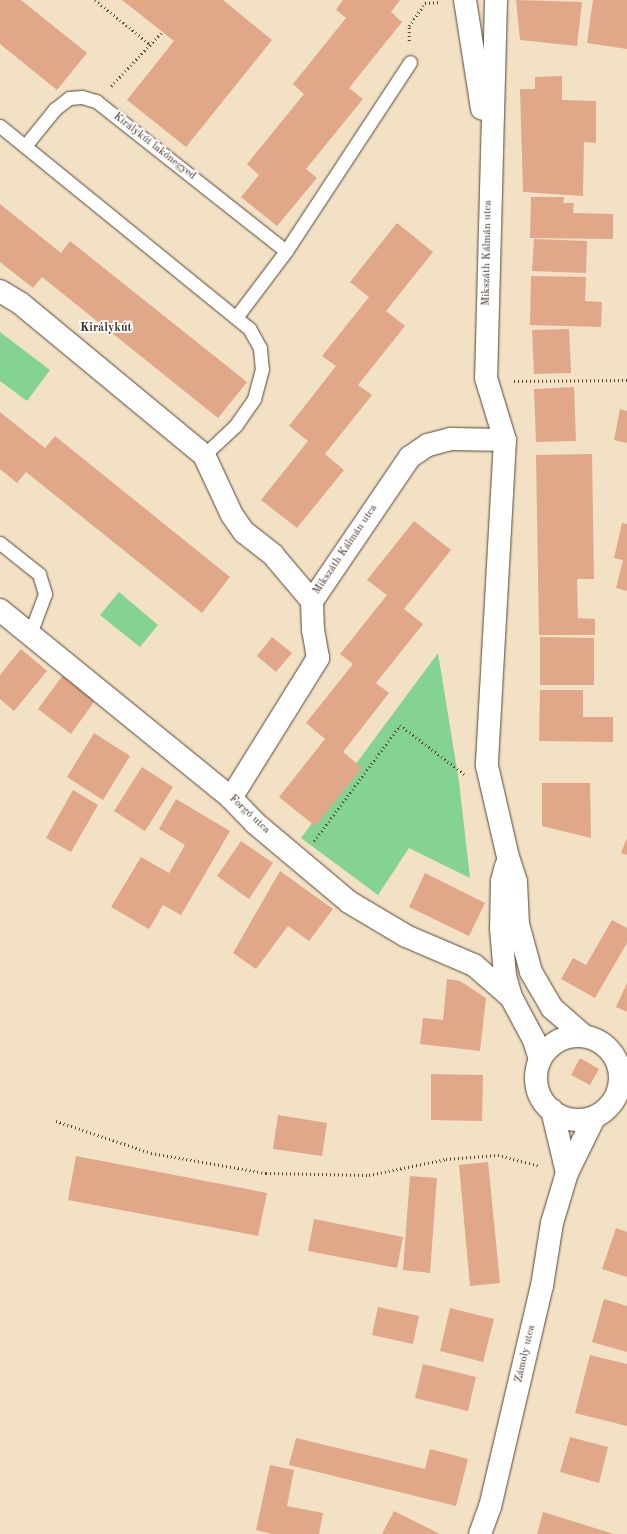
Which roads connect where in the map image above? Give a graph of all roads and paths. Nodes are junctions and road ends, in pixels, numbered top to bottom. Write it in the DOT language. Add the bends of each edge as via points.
graph roads {
  1 [pos="95,0"];
  2 [pos="465,0"];
  3 [pos="496,0"];
  4 [pos="162,32"];
  5 [pos="151,45"];
  6 [pos="410,62"];
  7 [pos="96,101"];
  8 [pos="0,126"];
  9 [pos="24,146"];
  10 [pos="490,159"];
  11 [pos="286,252"];
  12 [pos="0,291"];
  13 [pos="237,316"];
  14 [pos="486,378"];
  15 [pos="627,380"];
  16 [pos="504,440"];
  17 [pos="204,455"];
  18 [pos="0,543"];
  19 [pos="312,600"];
  20 [pos="0,610"];
  21 [pos="30,634"];
  22 [pos="487,766"];
  23 [pos="231,798"];
  24 [pos="508,857"];
  25 [pos="299,860"];
  26 [pos="511,997"];
  27 [pos="584,1036"];
  28 [pos="618,1052"];
  29 [pos="540,1060"];
  30 [pos="622,1092"];
  31 [pos="552,1110"];
  32 [pos="594,1118"];
  33 [pos="56,1121"];
  34 [pos="567,1173"];
  35 [pos="480,1534"];
  1 -- 5 [label="path"];
  2 -- 6 [label="path" via="424,3 410,26"];
  2 -- 10 [label="street, Mikszáth Kálmán utca"];
  3 -- 10 [label="street, Mikszáth Kálmán utca"];
  4 -- 5 [label="path"];
  5 -- 7 [label="path"];
  6 -- 11 [label="lane"];
  7 -- 9 [label="lane, Királykút lakónegyed" via="82,97 69,98 55,109"];
  7 -- 11 [label="lane, Királykút lakónegyed"];
  8 -- 9 [label="lane"];
  9 -- 13 [label="lane"];
  10 -- 14 [label="street, Mikszáth Kálmán utca"];
  11 -- 13 [label="lane"];
  12 -- 17 [label="street" via="20,303"];
  13 -- 17 [label="lane" via="249,328 260,348 262,369 254,399 236,425"];
  14 -- 15 [label="path" via="508,381"];
  14 -- 16 [label="street, Mikszáth Kálmán utca"];
  16 -- 19 [label="street, Mikszáth Kálmán utca" via="451,439 428,445 410,457"];
  16 -- 22 [label="street, Mikszáth Kálmán utca"];
  17 -- 19 [label="street" via="232,515 244,532 273,555"];
  18 -- 21 [label="lane" via="39,574 45,594"];
  19 -- 23 [label="street, Mikszáth Kálmán utca" via="313,630 318,658"];
  20 -- 21 [label="street, Forgó utca"];
  21 -- 23 [label="street, Forgó utca"];
  22 -- 24 [label="street, Mikszáth Kálmán utca"];
  22 -- 25 [label="path" via="462,774 400,725"];
  23 -- 25 [label="street, Forgó utca"];
  24 -- 26 [label="street, Mikszáth Kálmán utca" via="502,881 502,928 505,976"];
  24 -- 27 [label="street, Mikszáth Kálmán utca" via="516,882 518,924 530,972 552,1008"];
  25 -- 26 [label="street, Forgó utca" via="376,920 406,936 474,965"];
  26 -- 29 [label="street, Mikszáth Kálmán utca" via="534,1040"];
  27 -- 28 [label="street" via="598,1040"];
  27 -- 29 [label="street" via="558,1041 547,1049"];
  28 -- 30 [label="street"];
  29 -- 31 [label="street" via="536,1074 537,1088 542,1100"];
  30 -- 32 [label="street" via="606,1110"];
  31 -- 32 [label="street" via="564,1118"];
  31 -- 34 [label="street"];
  32 -- 34 [label="street, Zámoly utca"];
  33 -- 34 [label="path" via="151,1154 266,1173 369,1175 446,1159 498,1155"];
  34 -- 35 [label="street, Zámoly utca" via="552,1223 542,1286 490,1507"];
}
